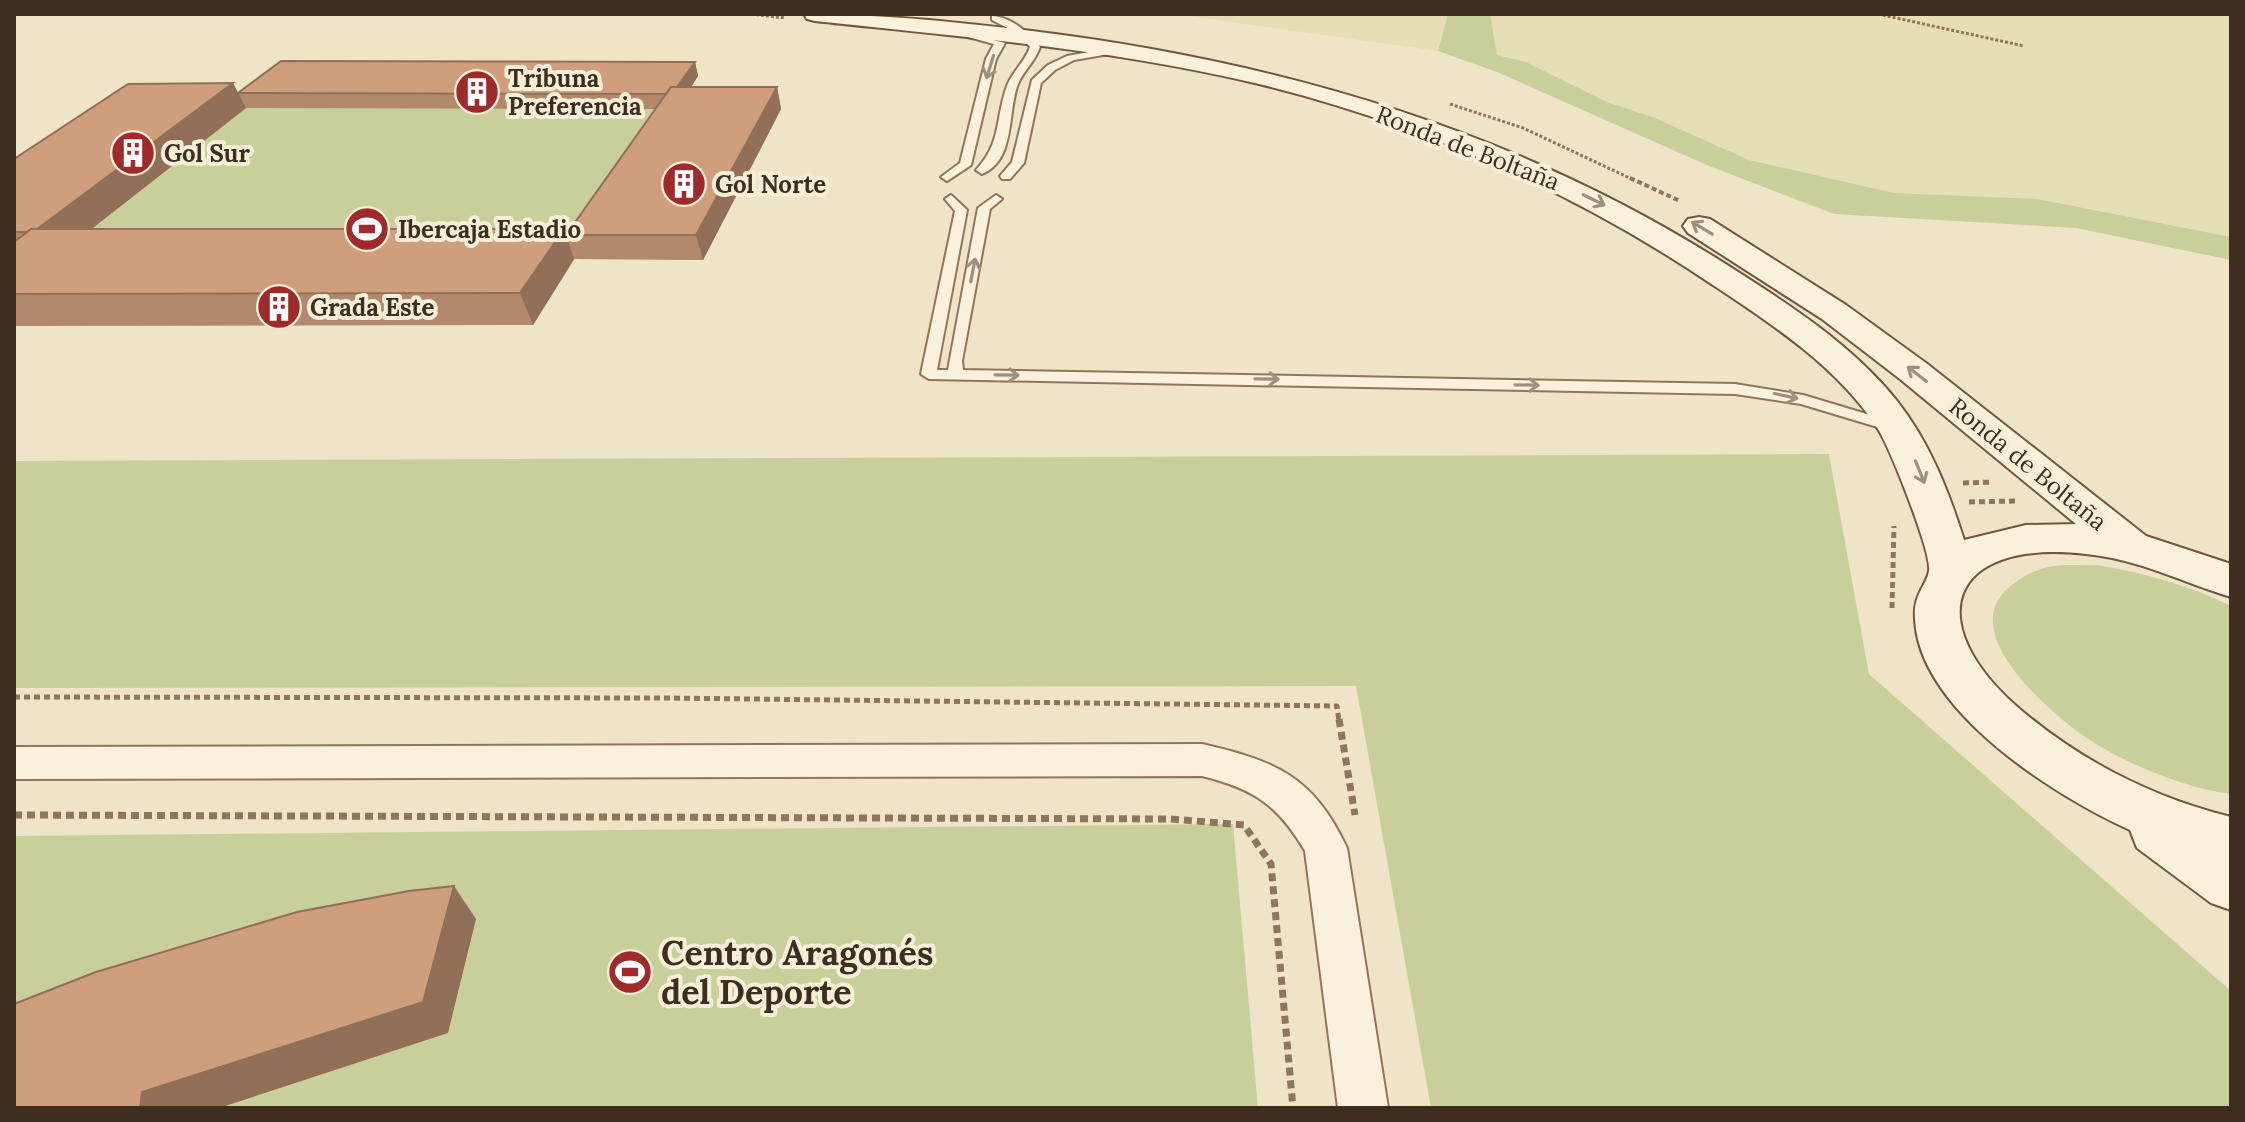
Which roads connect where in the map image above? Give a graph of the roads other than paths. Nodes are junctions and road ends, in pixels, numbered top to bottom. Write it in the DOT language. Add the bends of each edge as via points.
graph roads {
  1 [pos="806,17"];
  2 [pos="995,18"];
  3 [pos="952,22"];
  4 [pos="1031,39"];
  5 [pos="1115,50"];
  6 [pos="982,170"];
  7 [pos="945,189"];
  8 [pos="1005,189"];
  9 [pos="956,374"];
  10 [pos="1897,428"];
  11 [pos="2130,546"];
  12 [pos="1951,569"];
  13 [pos="2231,581"];
  14 [pos="14,763"];
  15 [pos="2085,783"];
  16 [pos="2231,840"];
  17 [pos="2231,885"];
  18 [pos="1363,1108"];
  1 -- 3 [label="main road, Ronda de Boltaña"];
  2 -- 3 [label="main road, Ronda de Boltaña"];
  2 -- 4 [label="lane"];
  11 -- 2 [label="main road, Ronda de Boltaña, one-way" via="1913,371 1773,271 1694,223 1562,158 1422,104 1286,66 1135,37"];
  3 -- 4 [label="main road, Ronda de Boltaña"];
  3 -- 7 [label="lane, one-way" via="1000,43 991,59 965,165"];
  4 -- 5 [label="main road, Ronda de Boltaña"];
  4 -- 6 [label="lane" via="1034,52 1015,76 995,159"];
  5 -- 8 [label="lane" via="1084,53 1036,82 1018,163"];
  5 -- 10 [label="main road, Ronda de Boltaña, one-way" via="1264,79 1399,117 1541,174 1697,257 1782,317 1829,354"];
  6 -- 7 [label="lane"];
  6 -- 8 [label="lane"];
  7 -- 8 [label="lane" via="973,203"];
  7 -- 9 [label="lane" via="961,210 929,374"];
  9 -- 8 [label="lane, one-way" via="984,208"];
  9 -- 10 [label="lane, one-way" via="1735,389 1803,400"];
  10 -- 12 [label="main road, Ronda de Boltaña, one-way" via="1926,486"];
  11 -- 12 [label="main road, Ronda de Boltaña" via="2072,537 2021,538 1980,549"];
  11 -- 13 [label="main road, Ronda de Boltaña"];
  12 -- 15 [label="main road" via="1936,600 1942,641 1968,687 2017,737"];
  14 -- 18 [label="street" via="1202,760 1252,772 1288,794 1326,848"];
  15 -- 16 [label="main road" via="2163,821"];
  15 -- 17 [label="main road"];
}
